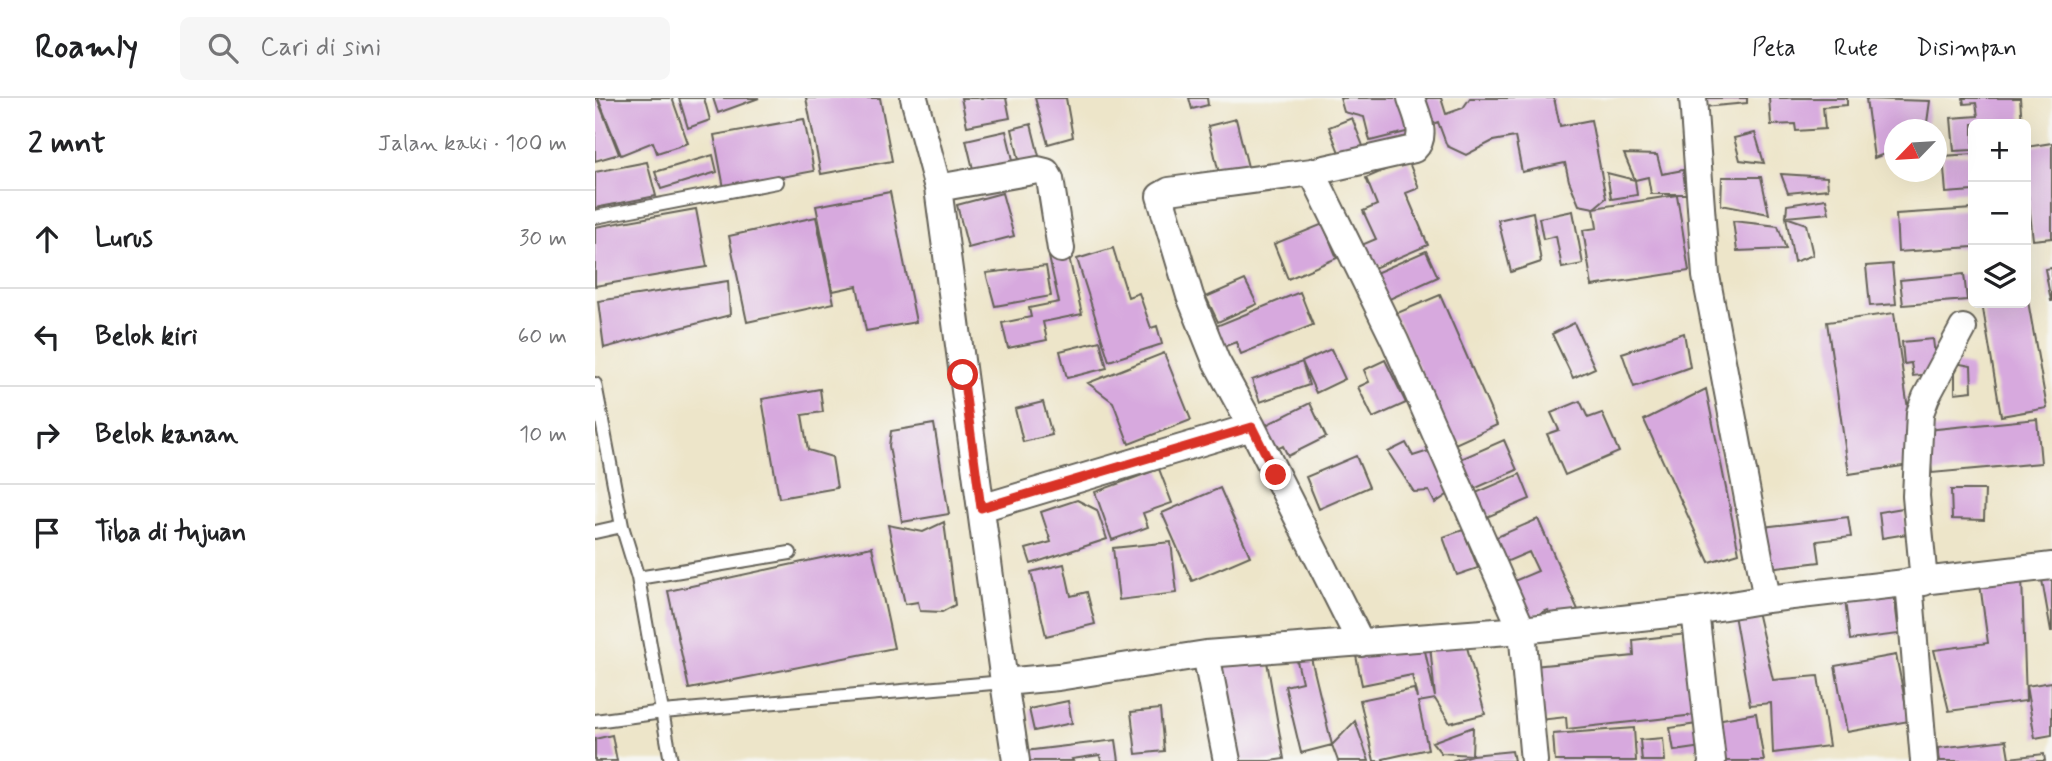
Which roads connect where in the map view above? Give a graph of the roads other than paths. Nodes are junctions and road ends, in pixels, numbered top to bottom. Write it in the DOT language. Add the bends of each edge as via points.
graph roads {
  1 [pos="914,98"];
  2 [pos="1412,98"];
  3 [pos="1693,98"];
  4 [pos="1312,172"];
  5 [pos="777,181"];
  6 [pos="938,188"];
  7 [pos="595,217"];
  8 [pos="1061,248"];
  9 [pos="1963,328"];
  10 [pos="595,384"];
  11 [pos="1252,427"];
  12 [pos="981,508"];
  13 [pos="622,526"];
  14 [pos="595,532"];
  15 [pos="790,553"];
  16 [pos="2052,566"];
  17 [pos="638,578"];
  18 [pos="1916,582"];
  19 [pos="1767,599"];
  20 [pos="1695,611"];
  21 [pos="1522,630"];
  22 [pos="1360,643"];
  23 [pos="1206,654"];
  24 [pos="1005,682"];
  25 [pos="663,712"];
  26 [pos="595,721"];
  27 [pos="671,761"];
  28 [pos="1016,761"];
  29 [pos="1227,761"];
  30 [pos="1534,761"];
  31 [pos="1712,761"];
  32 [pos="1924,761"];
  1 -- 6 [label="street"];
  2 -- 4 [label="street" via="1421,134 1414,149"];
  3 -- 19 [label="street" via="1706,276"];
  4 -- 11 [label="street" via="1169,191 1160,196 1202,329"];
  4 -- 21 [label="street" via="1395,341"];
  5 -- 7 [label="lane"];
  6 -- 8 [label="street" via="1046,172"];
  6 -- 12 [label="street"];
  9 -- 18 [label="street" via="1920,413"];
  10 -- 13 [label="lane"];
  11 -- 12 [label="street"];
  11 -- 22 [label="street"];
  12 -- 24 [label="street"];
  13 -- 14 [label="lane"];
  13 -- 17 [label="lane"];
  15 -- 17 [label="lane"];
  16 -- 18 [label="street"];
  17 -- 25 [label="lane"];
  18 -- 19 [label="street"];
  18 -- 32 [label="street"];
  19 -- 20 [label="street"];
  20 -- 21 [label="street"];
  20 -- 31 [label="street"];
  21 -- 22 [label="street"];
  21 -- 30 [label="street"];
  22 -- 23 [label="street"];
  23 -- 24 [label="street"];
  23 -- 29 [label="street"];
  24 -- 25 [label="lane"];
  24 -- 28 [label="street"];
  25 -- 26 [label="lane"];
  25 -- 27 [label="lane"];
}
